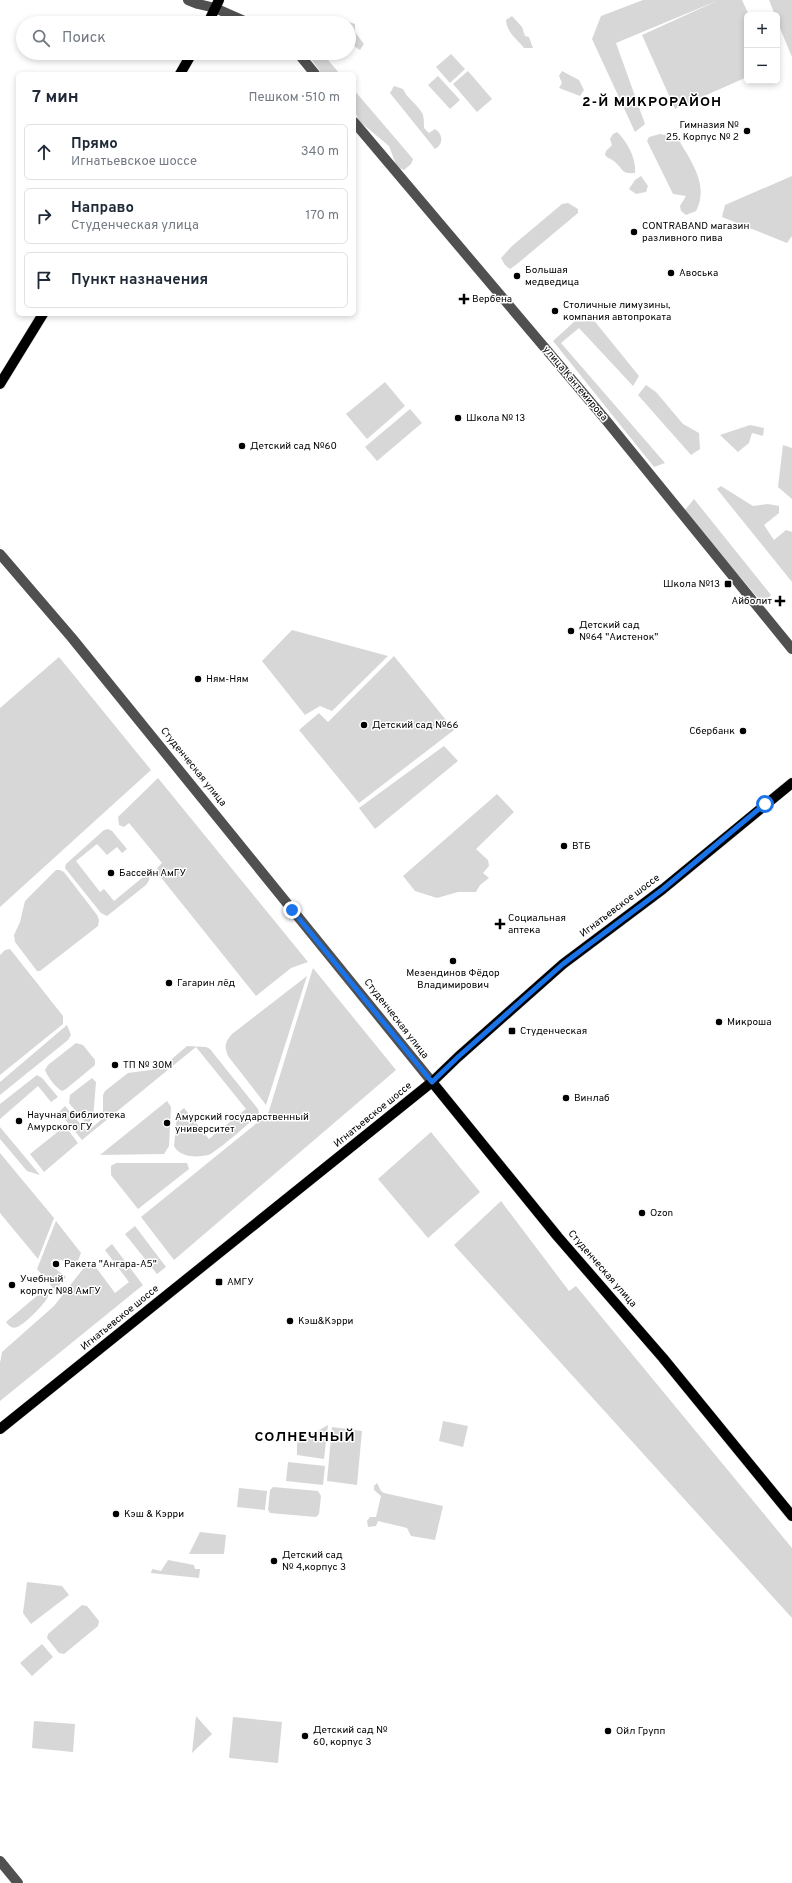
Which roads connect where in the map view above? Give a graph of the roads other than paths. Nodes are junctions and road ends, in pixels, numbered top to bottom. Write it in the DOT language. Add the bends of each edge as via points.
graph roads {
  1 [pos="188,0"];
  2 [pos="217,4"];
  3 [pos="211,16"];
  4 [pos="237,16"];
  5 [pos="188,60"];
  6 [pos="304,60"];
  7 [pos="181,72"];
  8 [pos="313,72"];
  9 [pos="356,124"];
  10 [pos="42,316"];
  11 [pos="0,384"];
  12 [pos="0,554"];
  13 [pos="792,649"];
  14 [pos="792,782"];
  15 [pos="432,1082"];
  16 [pos="0,1429"];
  17 [pos="792,1516"];
  18 [pos="0,1861"];
  19 [pos="18,1883"];
  1 -- 2 [label="street" via="198,4"];
  2 -- 3 [label="main road"];
  2 -- 4 [label="street"];
  5 -- 7 [label="main road"];
  6 -- 8 [label="street"];
  9 -- 13 [label="street, улица Кантемирова" via="604,418"];
  10 -- 11 [label="main road"];
  12 -- 15 [label="street, Студенческая улица" via="72,638"];
  14 -- 15 [label="main road, Игнатьевское шоссе" via="663,889 563,964"];
  15 -- 16 [label="main road, Игнатьевское шоссе"];
  15 -- 17 [label="main road, Студенческая улица"];
  18 -- 19 [label="street"];
}
